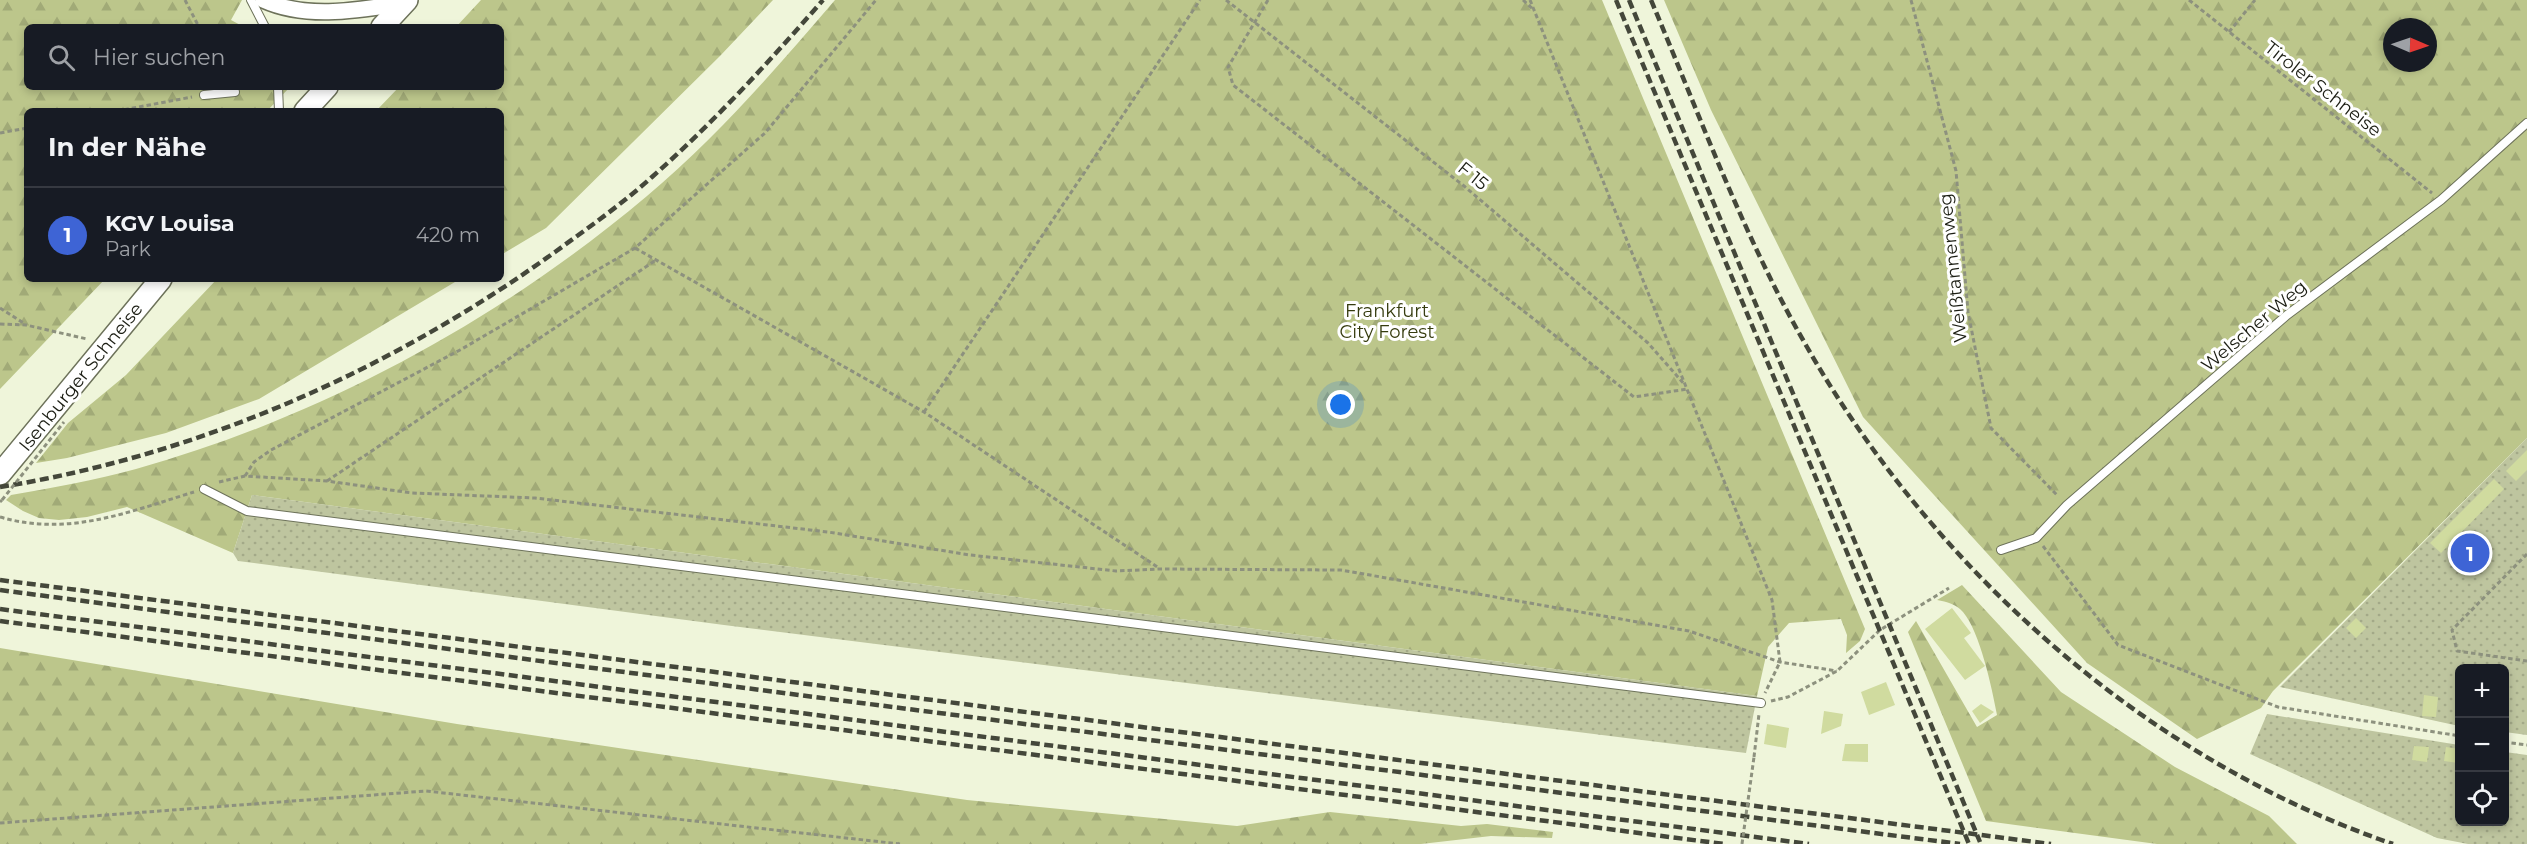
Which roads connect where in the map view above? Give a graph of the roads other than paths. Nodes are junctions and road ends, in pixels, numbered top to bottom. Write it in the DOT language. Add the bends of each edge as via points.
graph roads {
  1 [pos="251,0"];
  2 [pos="263,0"];
  3 [pos="406,1"];
  4 [pos="263,24"];
  5 [pos="385,24"];
  6 [pos="278,90"];
  7 [pos="324,90"];
  8 [pos="235,92"];
  9 [pos="204,95"];
  10 [pos="279,108"];
  11 [pos="308,108"];
  12 [pos="2527,123"];
  13 [pos="159,282"];
  14 [pos="0,474"];
  15 [pos="204,489"];
  16 [pos="2001,550"];
  17 [pos="1761,703"];
  1 -- 4 [label="lane"];
  2 -- 3 [label="street" via="284,7 322,11 354,11"];
  3 -- 5 [label="main road"];
  6 -- 10 [label="lane"];
  7 -- 11 [label="main road"];
  8 -- 9 [label="lane"];
  12 -- 16 [label="lane, Welscher Weg" via="2441,200 2287,315 2067,506 2036,538"];
  13 -- 14 [label="main road, Isenburger Schneise" via="55,420"];
  15 -- 17 [label="lane" via="247,511"];
}
